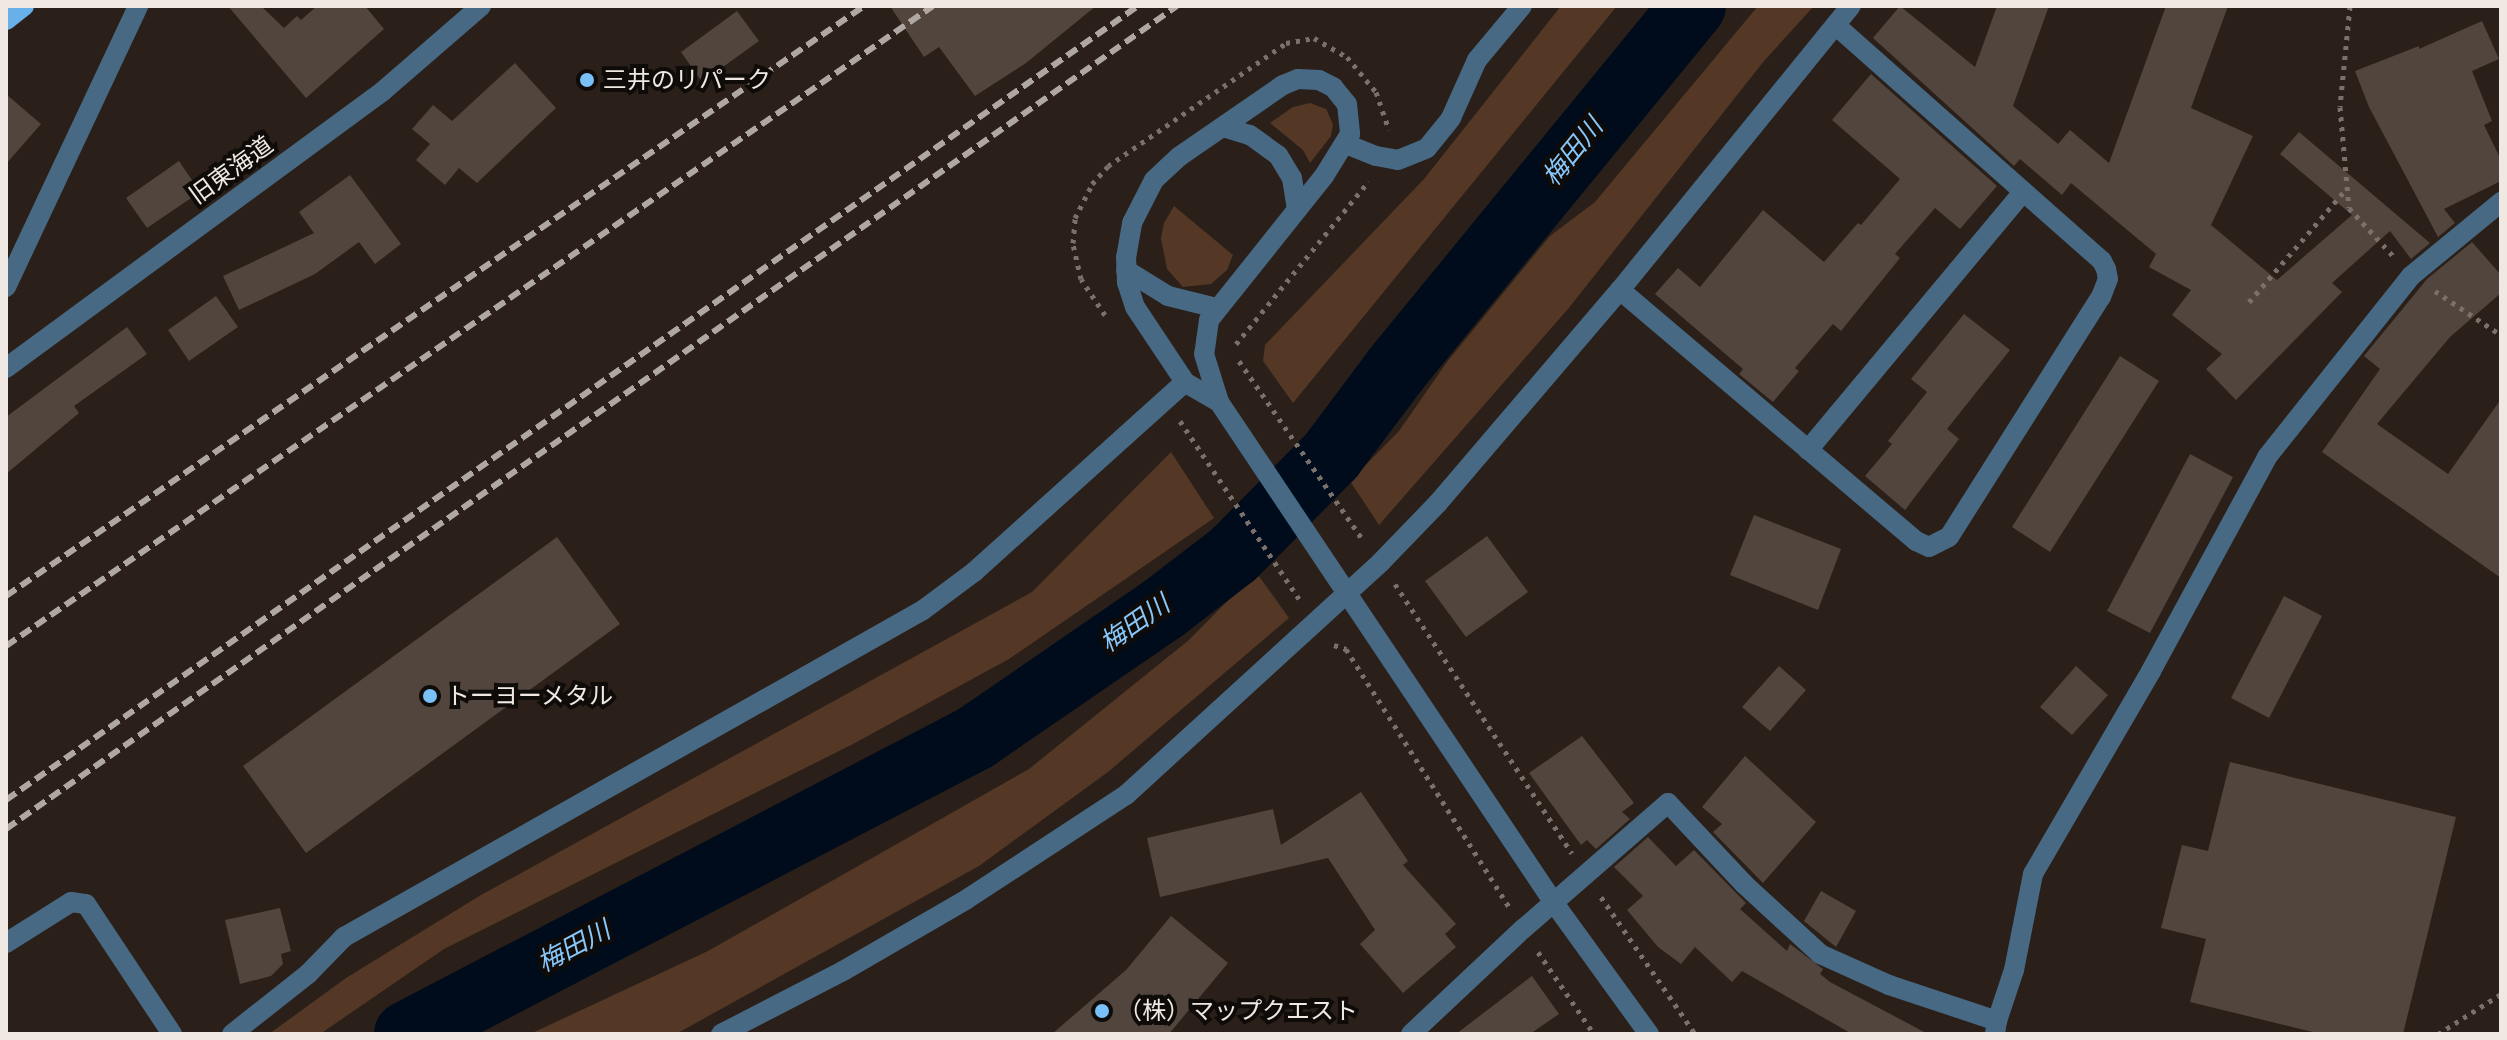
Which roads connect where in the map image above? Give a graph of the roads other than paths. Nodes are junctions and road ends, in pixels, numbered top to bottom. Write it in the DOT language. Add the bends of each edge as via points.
graph roads {
  1 [pos="24,6"];
  2 [pos="138,6"];
  3 [pos="481,6"];
  4 [pos="1522,6"];
  5 [pos="1851,6"];
  6 [pos="6,20"];
  7 [pos="1835,25"];
  8 [pos="1223,127"];
  9 [pos="1346,144"];
  10 [pos="2023,192"];
  11 [pos="2501,202"];
  12 [pos="1297,210"];
  13 [pos="1126,270"];
  14 [pos="6,287"];
  15 [pos="1620,290"];
  16 [pos="1217,308"];
  17 [pos="6,368"];
  18 [pos="1185,382"];
  19 [pos="1219,402"];
  20 [pos="1808,450"];
  21 [pos="1348,592"];
  22 [pos="1554,903"];
  23 [pos="6,943"];
  24 [pos="1996,1027"];
  25 [pos="172,1034"];
  26 [pos="232,1034"];
  27 [pos="721,1034"];
  28 [pos="1411,1034"];
  29 [pos="1649,1034"];
  1 -- 6 [label="main road"];
  2 -- 14 [label="street"];
  3 -- 17 [label="street, 旧東海道" via="383,91"];
  4 -- 9 [label="street" via="1477,60 1451,118 1427,148 1398,160"];
  5 -- 7 [label="street"];
  7 -- 10 [label="street"];
  7 -- 15 [label="street"];
  8 -- 9 [label="street" via="1283,85 1314,79 1333,87 1347,104 1351,124"];
  8 -- 12 [label="street" via="1250,135 1278,155 1292,178"];
  8 -- 13 [label="street" via="1154,180 1132,223"];
  9 -- 12 [label="street"];
  10 -- 20 [label="street"];
  10 -- 20 [label="street" via="2102,261 2108,279 1949,537 1937,546 1922,545"];
  11 -- 24 [label="street" via="2411,276 2267,457 2033,874 2014,970"];
  12 -- 16 [label="street"];
  13 -- 16 [label="street" via="1168,296"];
  13 -- 18 [label="street" via="1135,307"];
  15 -- 20 [label="street"];
  15 -- 21 [label="street" via="1438,503"];
  16 -- 19 [label="street" via="1206,326 1203,347"];
  18 -- 19 [label="street"];
  18 -- 26 [label="street" via="974,572 923,610 344,937 308,974"];
  19 -- 21 [label="street"];
  21 -- 22 [label="street"];
  21 -- 27 [label="street" via="1126,795 967,899"];
  22 -- 24 [label="street" via="1668,803 1820,954"];
  22 -- 28 [label="street"];
  22 -- 29 [label="street"];
  23 -- 25 [label="street" via="71,902 86,904"];
}
